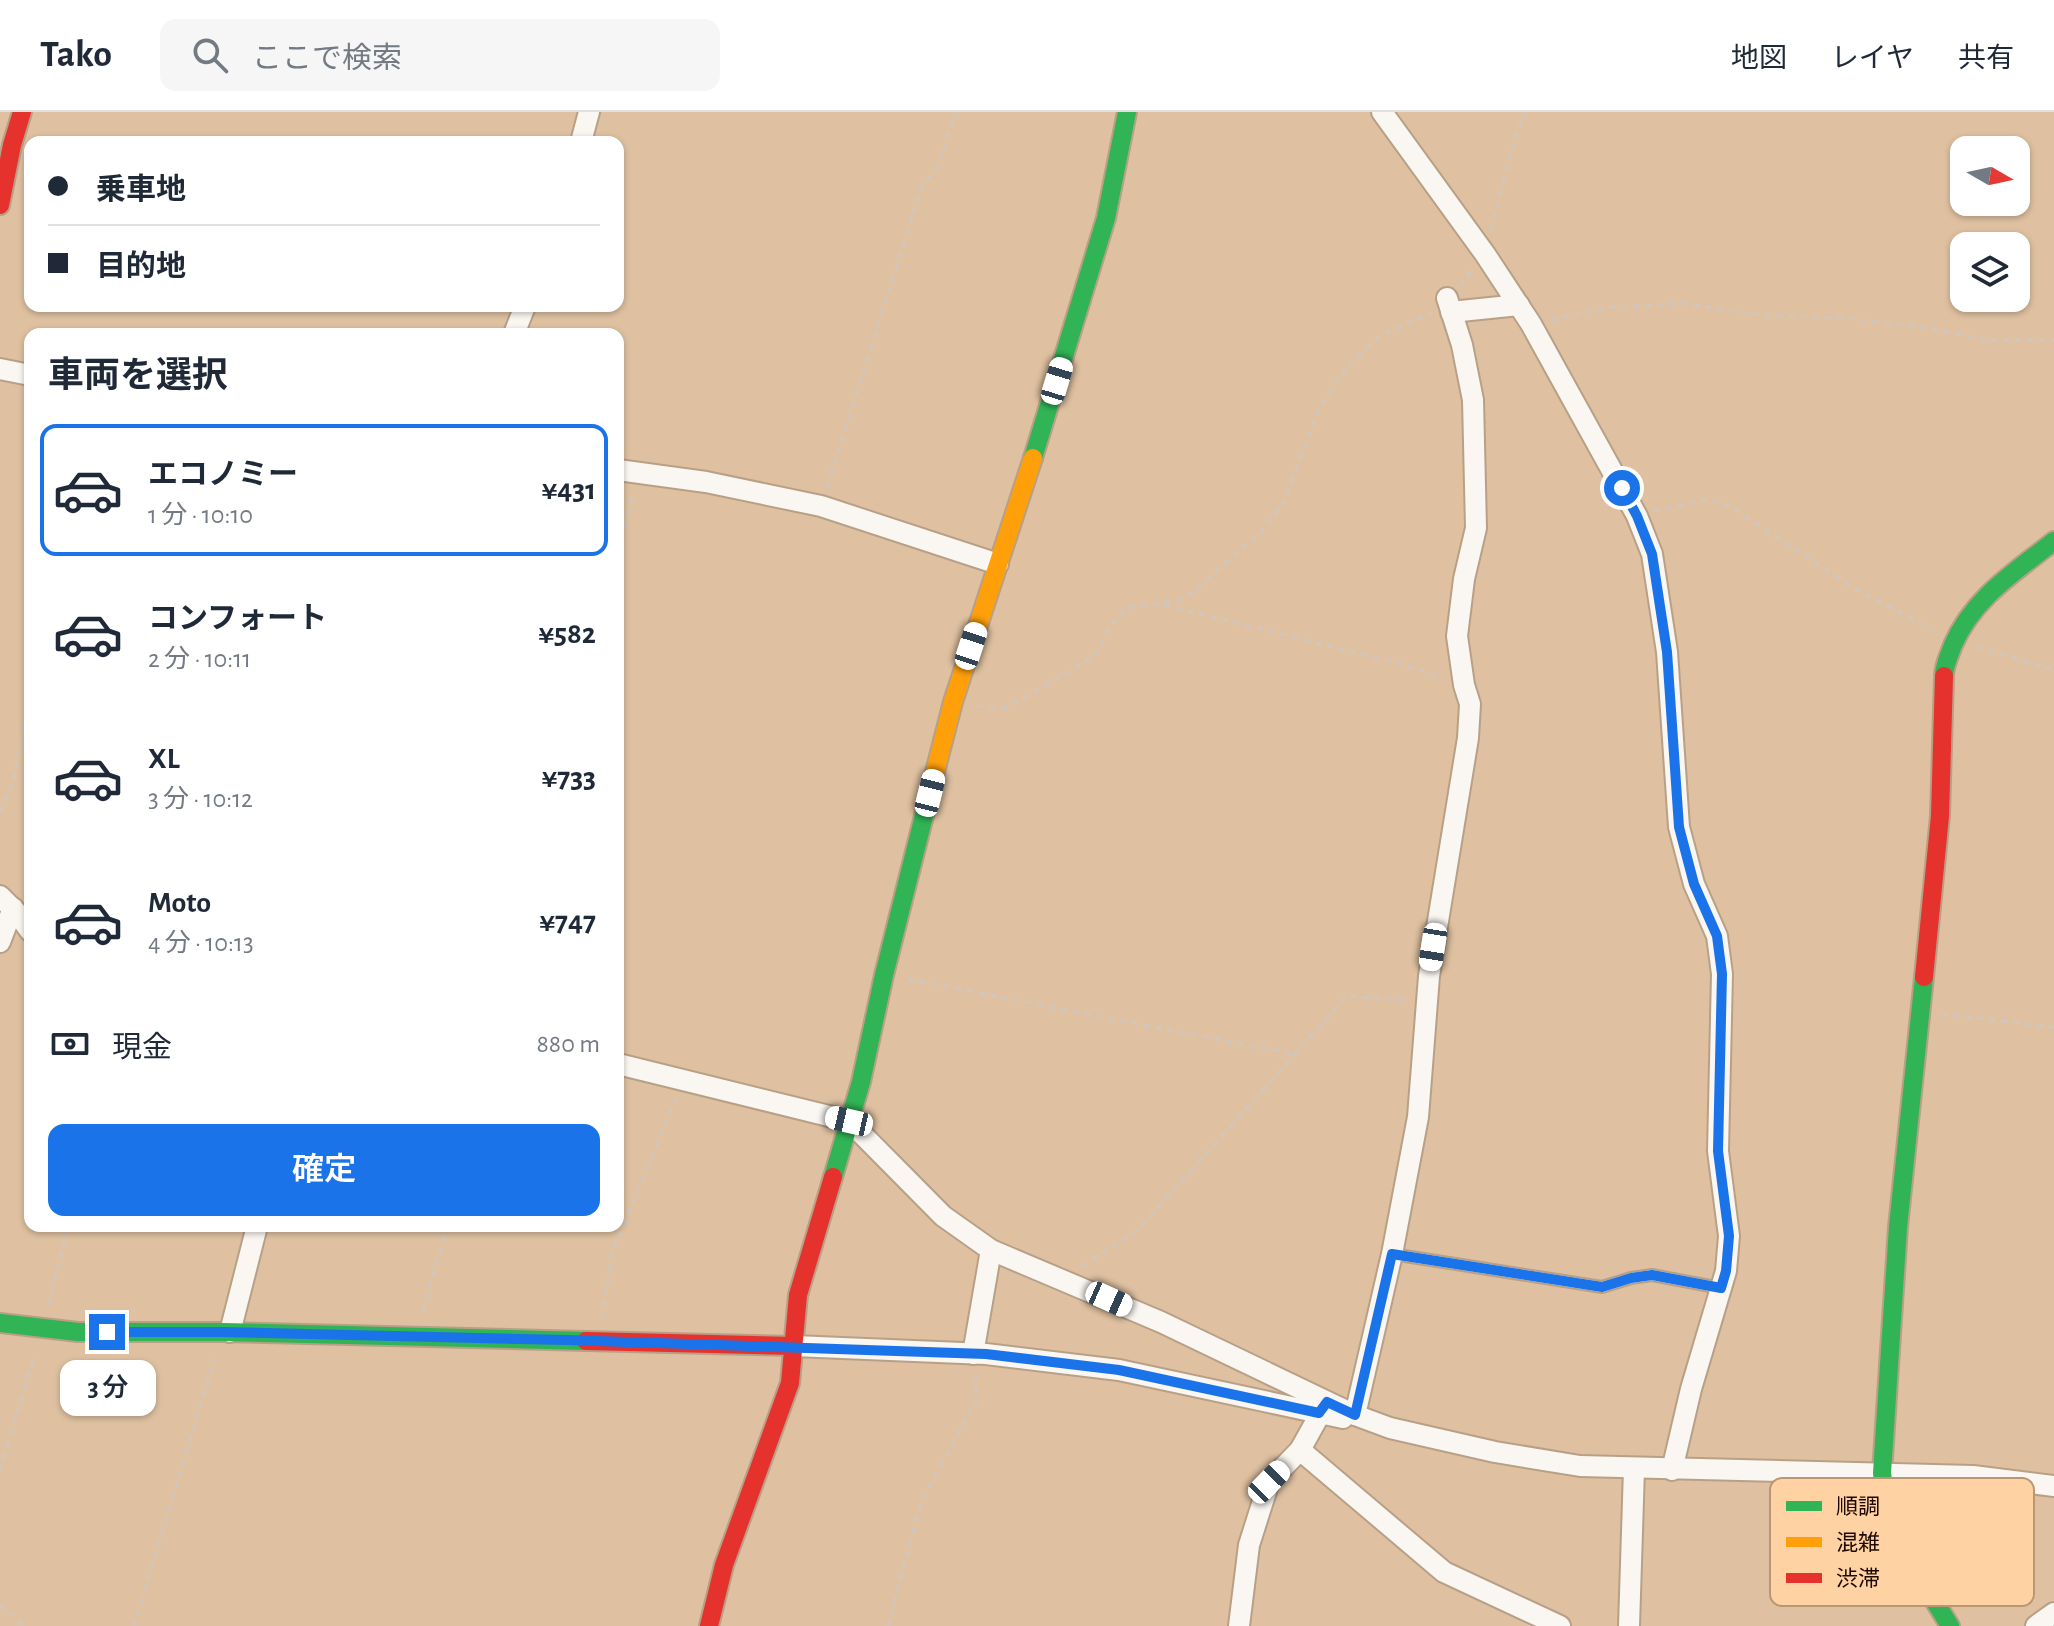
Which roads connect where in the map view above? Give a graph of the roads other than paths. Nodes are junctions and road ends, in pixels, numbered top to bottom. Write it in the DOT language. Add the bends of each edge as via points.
graph roads {
  1 [pos="22,112"];
  2 [pos="589,112"];
  3 [pos="1127,112"];
  4 [pos="1382,112"];
  5 [pos="583,136"];
  6 [pos="0,205"];
  7 [pos="1519,305"];
  8 [pos="0,369"];
  9 [pos="24,374"];
  10 [pos="628,472"];
  11 [pos="2054,541"];
  12 [pos="998,564"];
  13 [pos="6,902"];
  14 [pos="24,924"];
  15 [pos="0,942"];
  16 [pos="624,1066"];
  17 [pos="849,1121"];
  18 [pos="255,1232"];
  19 [pos="991,1250"];
  20 [pos="1392,1254"];
  21 [pos="1721,1288"];
  22 [pos="0,1323"];
  23 [pos="226,1332"];
  24 [pos="794,1346"];
  25 [pos="973,1354"];
  26 [pos="1323,1407"];
  27 [pos="1355,1415"];
  28 [pos="1390,1428"];
  29 [pos="1300,1450"];
  30 [pos="1634,1469"];
  31 [pos="1672,1470"];
  32 [pos="1882,1473"];
  33 [pos="1882,1478"];
  34 [pos="1989,1478"];
  35 [pos="2034,1484"];
  36 [pos="2054,1486"];
  37 [pos="1939,1606"];
  38 [pos="2054,1613"];
  39 [pos="709,1626"];
  40 [pos="1239,1626"];
  41 [pos="1560,1626"];
  42 [pos="1629,1626"];
  43 [pos="1950,1626"];
  44 [pos="2036,1626"];
  1 -- 6 [label="street"];
  2 -- 5 [label="street"];
  3 -- 12 [label="street" via="1106,218"];
  4 -- 7 [label="street"];
  7 -- 20 [label="street" via="1449,305 1473,400 1476,528 1457,636 1470,704 1468,738 1427,1001 1418,1117"];
  7 -- 21 [label="street" via="1637,516 1652,554 1667,652 1679,827 1694,884 1717,936 1722,974 1718,1151 1729,1236"];
  8 -- 9 [label="street"];
  10 -- 12 [label="street" via="821,506"];
  11 -- 32 [label="street" via="1983,597 1961,626 1944,667 1940,816 1898,1227"];
  12 -- 17 [label="street" via="953,702"];
  13 -- 14 [label="street"];
  13 -- 15 [label="street"];
  16 -- 17 [label="street"];
  17 -- 19 [label="street" via="943,1216"];
  17 -- 24 [label="street" via="798,1295"];
  18 -- 23 [label="street"];
  19 -- 25 [label="street"];
  19 -- 26 [label="street" via="1161,1322"];
  20 -- 21 [label="lane" via="1602,1287 1652,1275"];
  20 -- 27 [label="street"];
  21 -- 31 [label="street"];
  22 -- 23 [label="street" via="78,1332"];
  23 -- 24 [label="street"];
  24 -- 25 [label="street"];
  24 -- 39 [label="street" via="790,1383 724,1565"];
  25 -- 26 [label="street" via="1119,1370"];
  26 -- 27 [label="street"];
  26 -- 28 [label="street"];
  26 -- 29 [label="street"];
  27 -- 28 [label="street"];
  28 -- 30 [label="street" via="1523,1457"];
  29 -- 40 [label="street" via="1269,1482 1249,1545"];
  29 -- 41 [label="street" via="1444,1572"];
  30 -- 31 [label="street"];
  30 -- 42 [label="street"];
  31 -- 32 [label="street"];
  32 -- 33 [label="street"];
  32 -- 34 [label="street"];
  35 -- 36 [label="street"];
  37 -- 43 [label="street"];
  38 -- 44 [label="street"];
}
